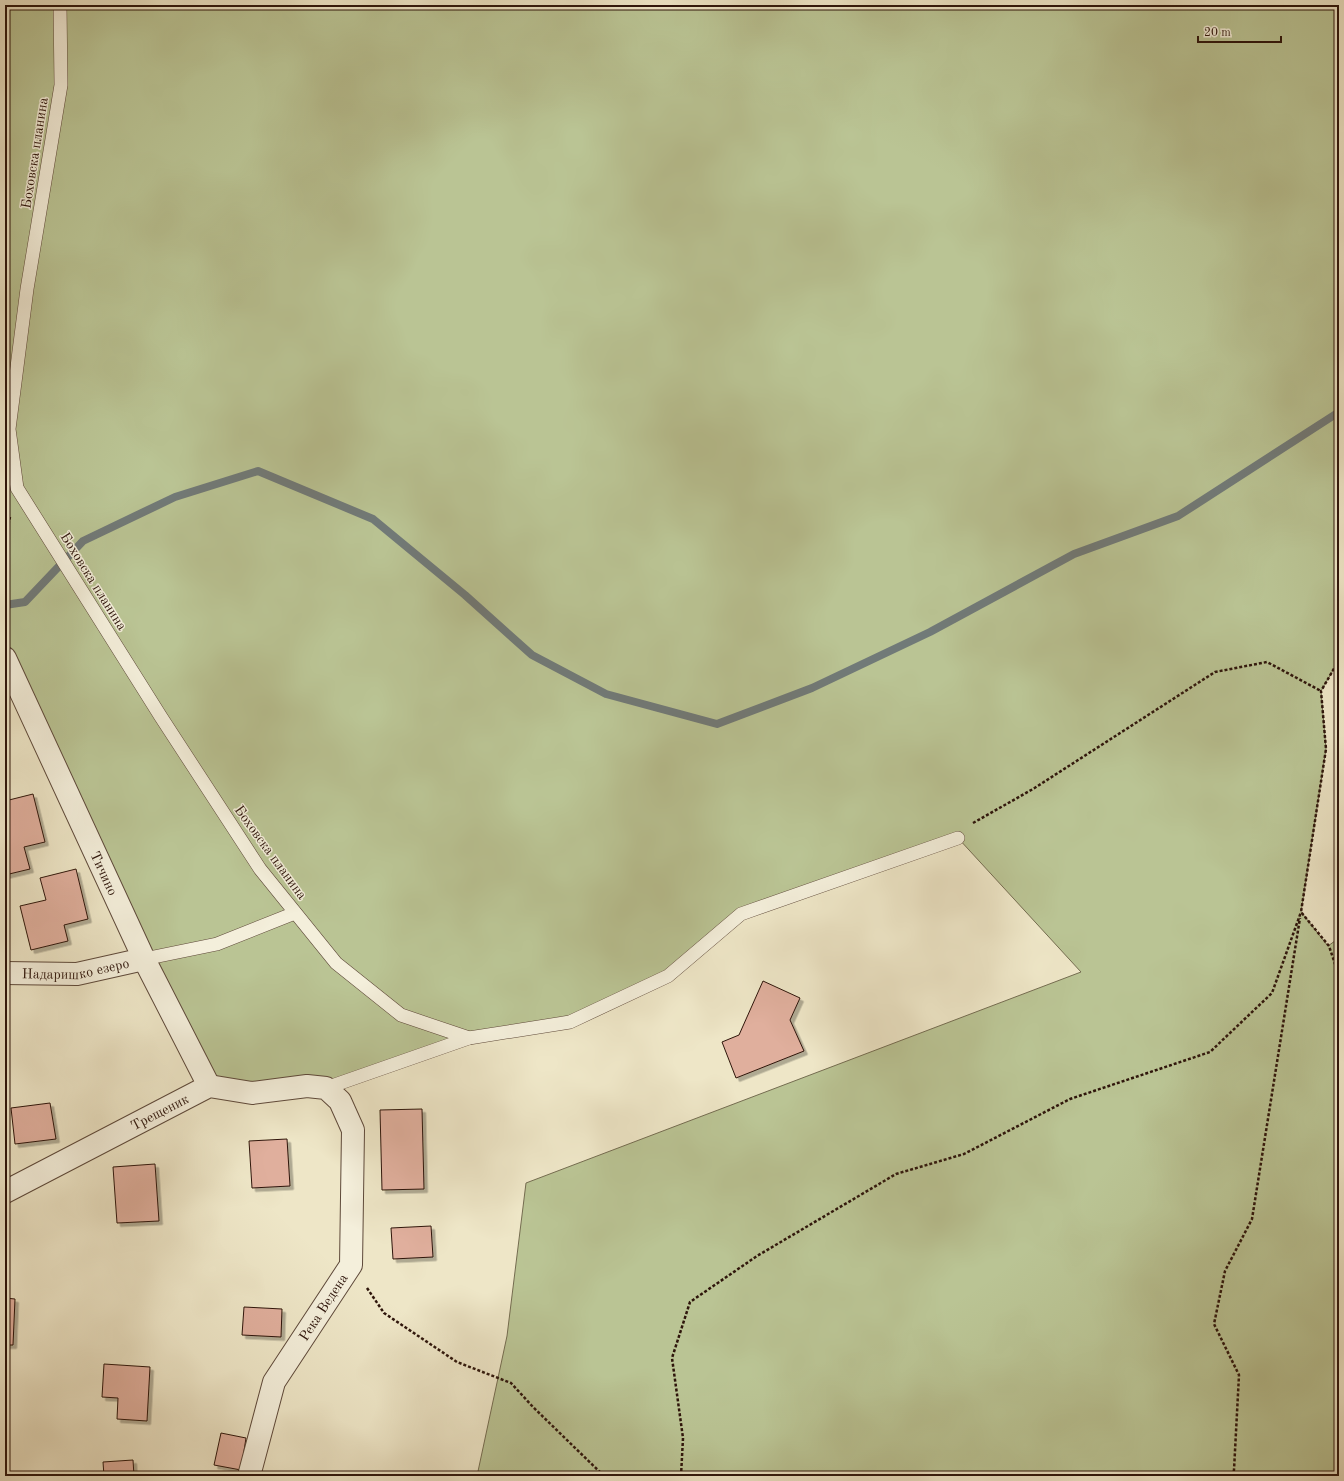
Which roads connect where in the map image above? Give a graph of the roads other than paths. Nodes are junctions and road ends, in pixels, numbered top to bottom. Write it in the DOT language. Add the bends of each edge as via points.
graph roads {
  1 [pos="60,5"];
  2 [pos="5,658"];
  3 [pos="958,838"];
  4 [pos="295,912"];
  5 [pos="144,958"];
  6 [pos="5,973"];
  7 [pos="470,1038"];
  8 [pos="209,1086"];
  9 [pos="326,1088"];
  10 [pos="5,1192"];
  11 [pos="249,1476"];
  1 -- 4 [label="lane, Боховска планина" via="61,85 27,289 9,429 17,488 161,718 260,869"];
  2 -- 5 [label="street, Тичино"];
  3 -- 7 [label="lane" via="741,914 668,976 570,1022"];
  4 -- 5 [label="lane" via="217,944"];
  4 -- 7 [label="lane, Боховска планина" via="336,963 401,1015"];
  5 -- 6 [label="street, Надаришко езеро" via="77,974"];
  5 -- 8 [label="street, Тичино"];
  7 -- 9 [label="lane"];
  8 -- 9 [label="street" via="252,1093 307,1086"];
  8 -- 10 [label="street, Трещеник"];
  9 -- 11 [label="street, Река Ведена" via="340,1101 352,1130 351,1264 274,1382"];
}
